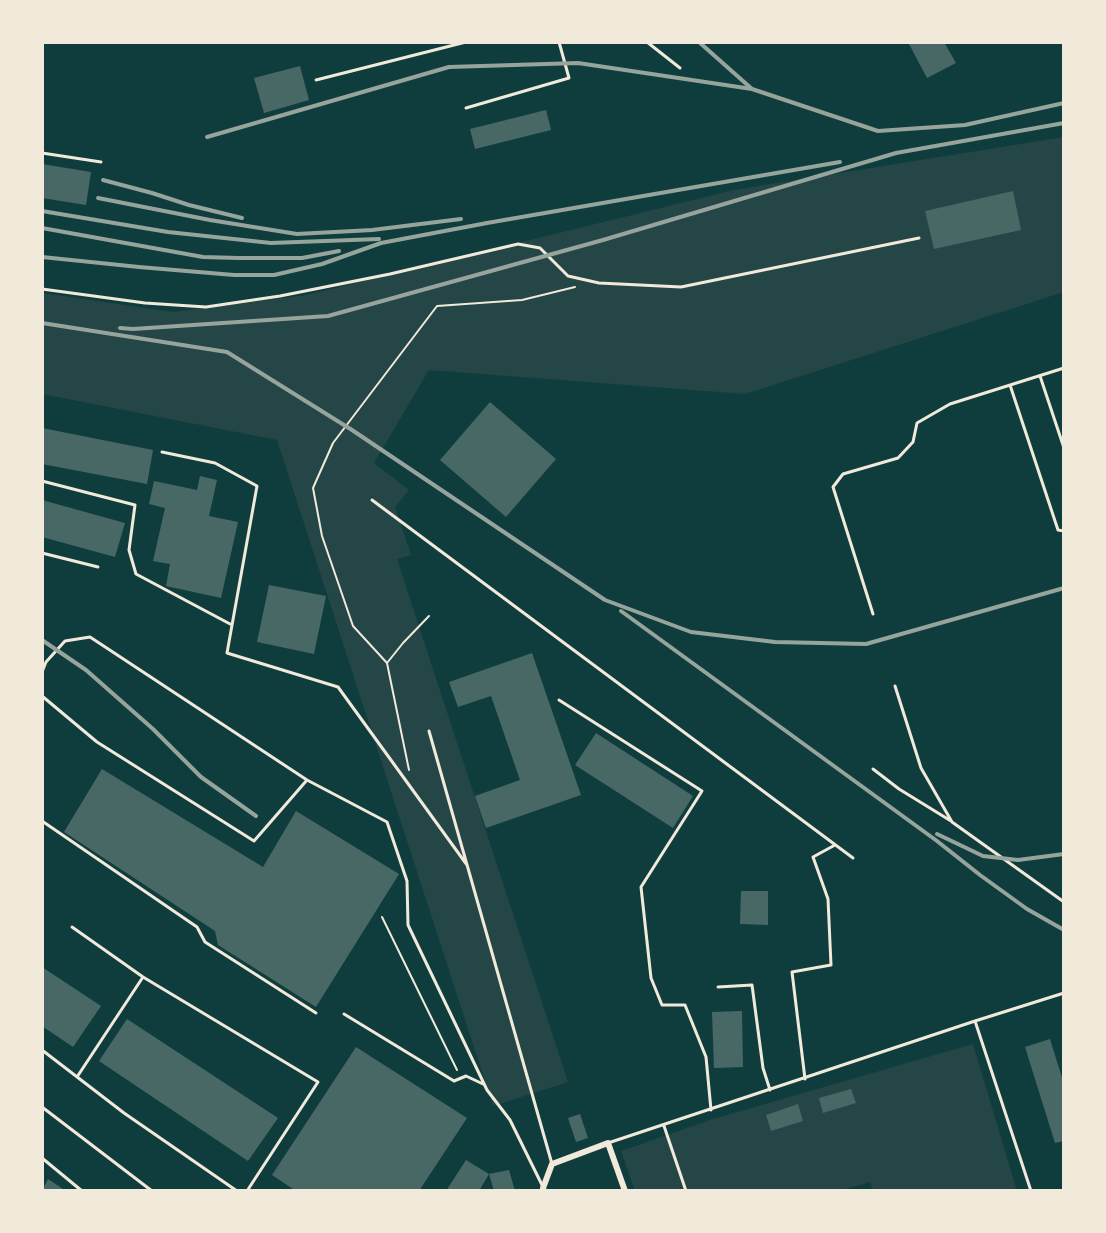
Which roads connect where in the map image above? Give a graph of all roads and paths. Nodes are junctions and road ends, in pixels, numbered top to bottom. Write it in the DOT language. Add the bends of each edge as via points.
graph roads {
  1 [pos="466,42"];
  2 [pos="559,42"];
  3 [pos="647,42"];
  4 [pos="680,68"];
  5 [pos="316,80"];
  6 [pos="466,108"];
  7 [pos="42,153"];
  8 [pos="101,162"];
  9 [pos="919,238"];
  10 [pos="581,285"];
  11 [pos="42,289"];
  12 [pos="1064,368"];
  13 [pos="1040,376"];
  14 [pos="1010,385"];
  15 [pos="1064,448"];
  16 [pos="162,452"];
  17 [pos="42,481"];
  18 [pos="372,500"];
  19 [pos="1064,531"];
  20 [pos="42,553"];
  21 [pos="98,567"];
  22 [pos="873,614"];
  23 [pos="429,616"];
  24 [pos="232,626"];
  25 [pos="387,663"];
  26 [pos="42,672"];
  27 [pos="895,686"];
  28 [pos="42,696"];
  29 [pos="559,700"];
  30 [pos="429,731"];
  31 [pos="873,769"];
  32 [pos="307,780"];
  33 [pos="413,790"];
  34 [pos="42,821"];
  35 [pos="952,822"];
  36 [pos="835,845"];
  37 [pos="853,858"];
  38 [pos="467,865"];
  39 [pos="1064,902"];
  40 [pos="382,917"];
  41 [pos="72,927"];
  42 [pos="143,977"];
  43 [pos="718,987"];
  44 [pos="1064,994"];
  45 [pos="316,1013"];
  46 [pos="344,1014"];
  47 [pos="975,1021"];
  48 [pos="42,1050"];
  49 [pos="77,1077"];
  50 [pos="461,1078"];
  51 [pos="805,1079"];
  52 [pos="485,1085"];
  53 [pos="770,1090"];
  54 [pos="42,1107"];
  55 [pos="711,1110"];
  56 [pos="664,1126"];
  57 [pos="608,1143"];
  58 [pos="42,1158"];
  59 [pos="552,1164"];
  60 [pos="544,1190"];
  61 [pos="82,1191"];
  62 [pos="152,1191"];
  63 [pos="237,1191"];
  64 [pos="247,1191"];
  65 [pos="625,1191"];
  66 [pos="686,1191"];
  67 [pos="1031,1191"];
  1 -- 5 [label="lane"];
  2 -- 6 [label="lane" via="569,78"];
  3 -- 4 [label="lane"];
  7 -- 8 [label="lane"];
  9 -- 11 [label="lane" via="681,287 599,283 568,276 540,248 518,244 390,274 207,307"];
  10 -- 25 [label="path" via="522,300 437,306 333,443 313,488 322,536 353,626"];
  12 -- 13 [label="lane"];
  13 -- 14 [label="lane"];
  13 -- 15 [label="lane"];
  14 -- 19 [label="lane" via="1058,530"];
  14 -- 22 [label="lane" via="950,404 925,418 917,423 913,442 898,458 843,474 833,488"];
  16 -- 24 [label="lane" via="215,463 257,486"];
  17 -- 24 [label="lane" via="135,505 129,550 136,574"];
  18 -- 36 [label="lane"];
  20 -- 21 [label="lane"];
  23 -- 25 [label="path"];
  24 -- 33 [label="lane" via="227,653 338,687"];
  25 -- 33 [label="path"];
  26 -- 32 [label="lane" via="65,641 90,637"];
  27 -- 35 [label="lane" via="921,768"];
  28 -- 32 [label="lane" via="97,742 254,841"];
  29 -- 55 [label="lane" via="702,791 641,887 651,978 662,1005 685,1005 706,1057"];
  30 -- 38 [label="lane"];
  31 -- 35 [label="lane"];
  32 -- 52 [label="lane" via="387,822 407,881 408,925"];
  33 -- 38 [label="lane"];
  34 -- 45 [label="lane" via="197,927 205,942"];
  35 -- 39 [label="lane"];
  36 -- 37 [label="lane"];
  36 -- 51 [label="lane" via="813,857 828,899 831,965 792,972"];
  38 -- 59 [label="lane"];
  40 -- 50 [label="path"];
  41 -- 42 [label="lane"];
  42 -- 49 [label="lane"];
  42 -- 64 [label="lane" via="318,1082"];
  43 -- 53 [label="lane" via="752,985 763,1068"];
  44 -- 47 [label="lane"];
  46 -- 50 [label="lane" via="454,1081"];
  47 -- 51 [label="lane"];
  47 -- 67 [label="lane"];
  48 -- 49 [label="lane"];
  49 -- 63 [label="lane"];
  50 -- 52 [label="lane" via="466,1076"];
  51 -- 53 [label="lane"];
  52 -- 60 [label="lane" via="510,1120"];
  53 -- 55 [label="lane"];
  54 -- 62 [label="lane"];
  55 -- 56 [label="lane"];
  56 -- 57 [label="lane"];
  56 -- 66 [label="lane"];
  57 -- 59 [label="street"];
  57 -- 65 [label="street"];
  58 -- 61 [label="lane"];
  59 -- 60 [label="street"];
}
